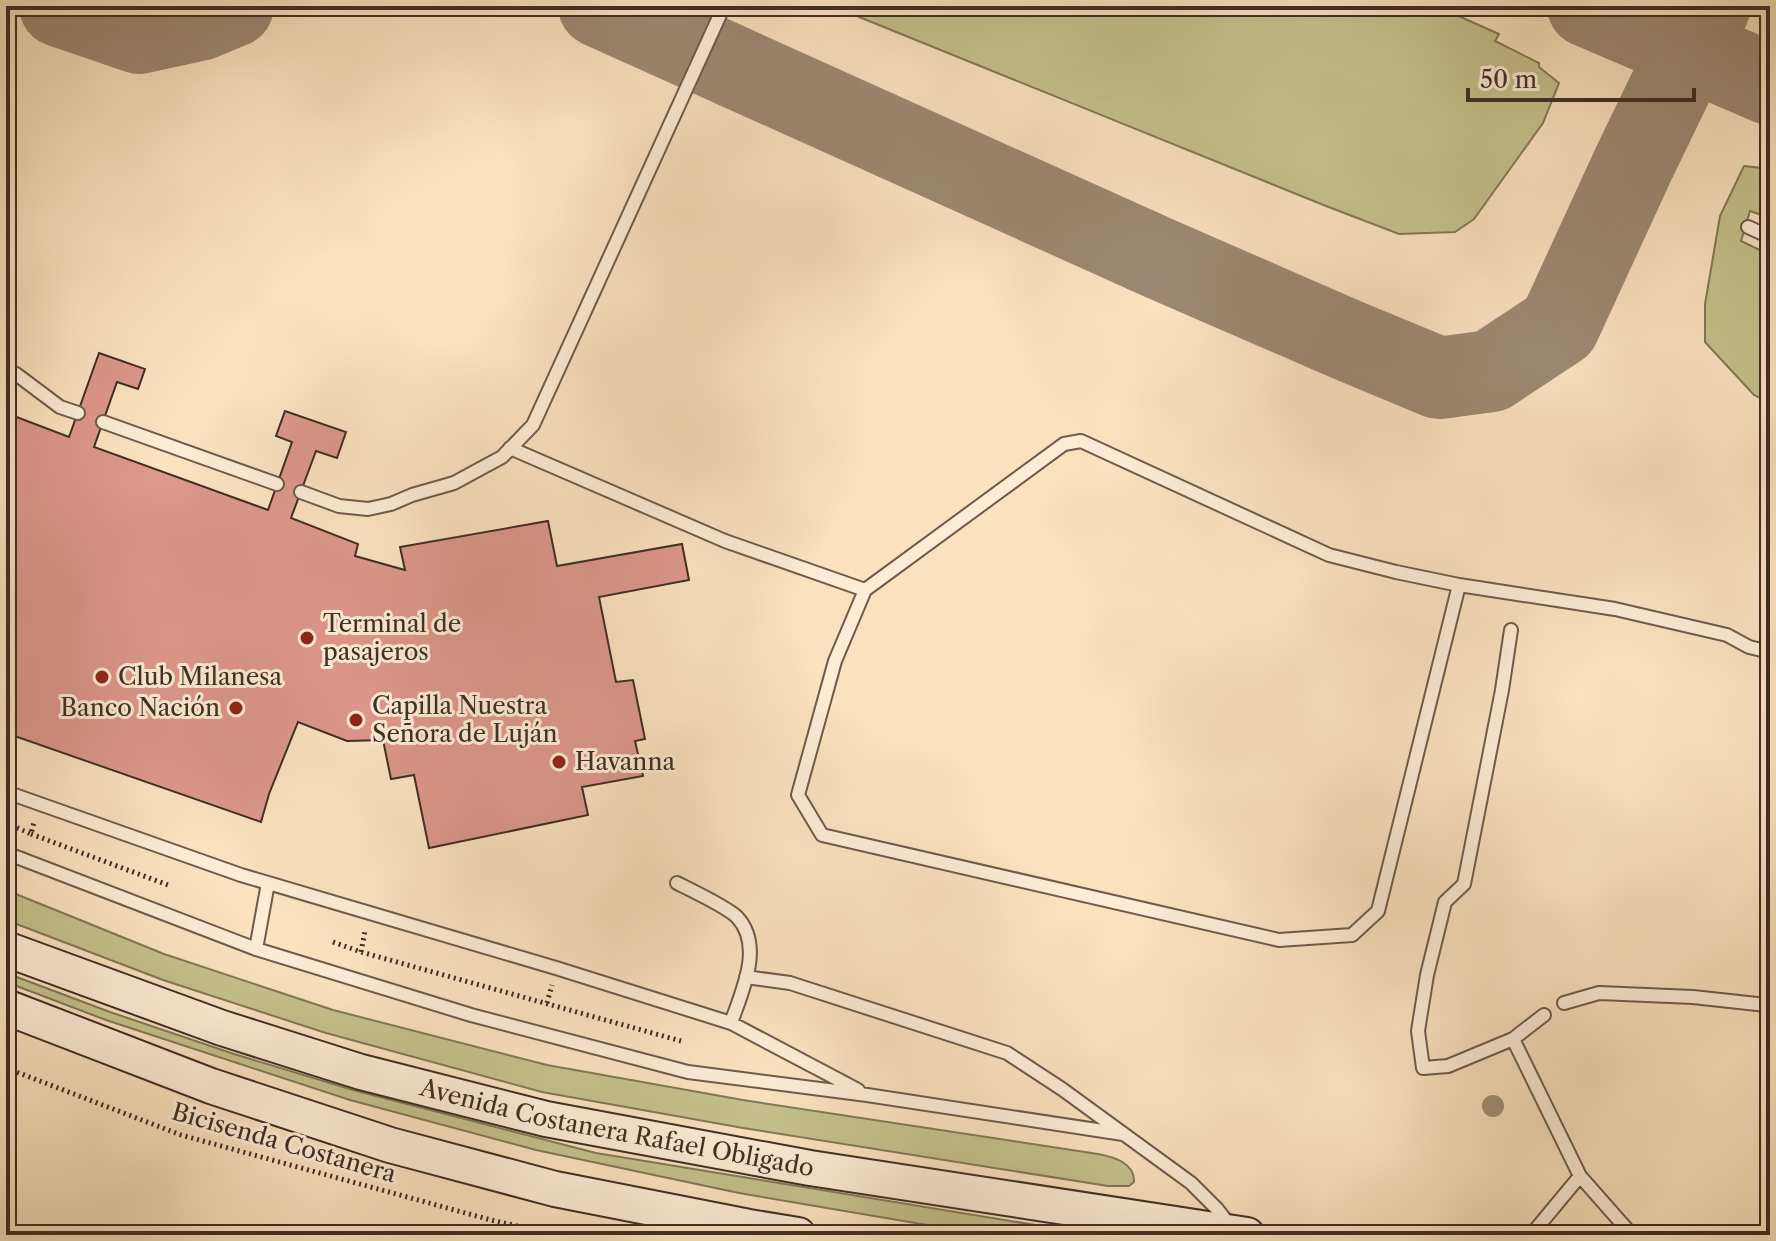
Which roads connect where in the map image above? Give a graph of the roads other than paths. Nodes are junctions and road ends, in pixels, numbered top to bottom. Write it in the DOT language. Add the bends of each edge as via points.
graph roads {
  1 [pos="724,6"];
  2 [pos="1748,227"];
  3 [pos="1770,237"];
  4 [pos="6,370"];
  5 [pos="78,413"];
  6 [pos="103,422"];
  7 [pos="510,448"];
  8 [pos="277,484"];
  9 [pos="301,492"];
  10 [pos="1459,585"];
  11 [pos="865,590"];
  12 [pos="1511,630"];
  13 [pos="1770,652"];
  14 [pos="6,792"];
  15 [pos="6,853"];
  16 [pos="268,883"];
  17 [pos="677,883"];
  18 [pos="6,949"];
  19 [pos="256,949"];
  20 [pos="746,977"];
  21 [pos="1564,1003"];
  22 [pos="1766,1005"];
  23 [pos="6,1007"];
  24 [pos="1544,1015"];
  25 [pos="731,1023"];
  26 [pos="1513,1039"];
  27 [pos="867,1095"];
  28 [pos="1123,1134"];
  29 [pos="1580,1176"];
  30 [pos="1241,1234"];
  31 [pos="798,1235"];
  32 [pos="1534,1235"];
  33 [pos="1632,1235"];
  1 -- 7 [label="lane" via="533,425"];
  2 -- 3 [label="lane"];
  4 -- 5 [label="lane" via="60,407"];
  6 -- 8 [label="lane"];
  7 -- 9 [label="lane" via="454,483 368,509 339,506"];
  7 -- 11 [label="lane" via="725,541"];
  10 -- 11 [label="lane" via="1329,555 1081,441 1064,444"];
  10 -- 11 [label="lane" via="1378,911 1352,935 1279,940 822,835 798,795 835,661"];
  10 -- 13 [label="lane" via="1615,609 1727,635"];
  12 -- 26 [label="lane" via="1464,884 1445,902 1418,1031 1423,1068 1448,1066"];
  14 -- 16 [label="lane"];
  15 -- 19 [label="lane"];
  16 -- 19 [label="lane"];
  16 -- 25 [label="lane"];
  17 -- 20 [label="lane" via="735,915 745,928 751,944"];
  18 -- 30 [label="main road, Avenida Costanera Rafael Obligado" via="236,1033 361,1072 546,1119 810,1168"];
  19 -- 27 [label="lane" via="471,1015 688,1072"];
  20 -- 25 [label="lane"];
  20 -- 28 [label="lane" via="790,983 1007,1053"];
  21 -- 22 [label="lane" via="1599,993"];
  23 -- 31 [label="main road" via="211,1086 390,1145 555,1189"];
  24 -- 26 [label="lane"];
  25 -- 27 [label="lane"];
  26 -- 29 [label="lane"];
  27 -- 28 [label="lane"];
  28 -- 30 [label="lane" via="1191,1183"];
  29 -- 32 [label="lane"];
  29 -- 33 [label="lane"];
}
